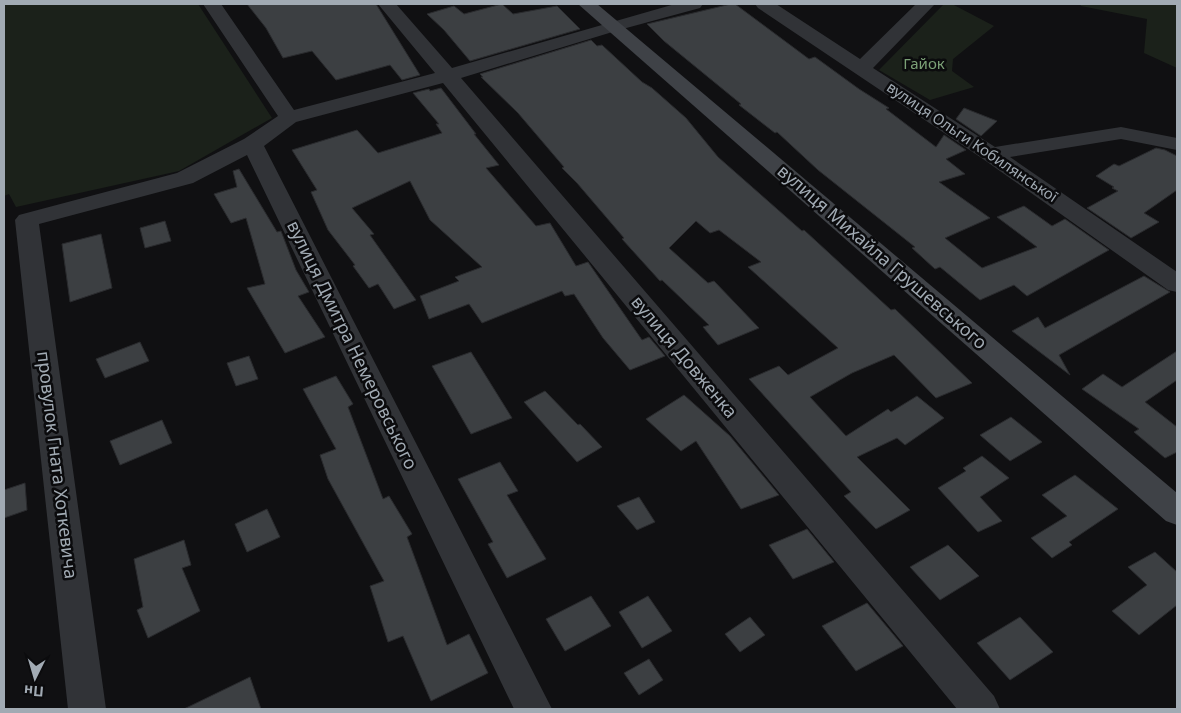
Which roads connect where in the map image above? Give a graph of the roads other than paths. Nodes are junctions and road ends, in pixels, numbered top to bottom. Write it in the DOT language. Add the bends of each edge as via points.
graph roads {
  1 [pos="212,4"];
  2 [pos="387,4"];
  3 [pos="587,4"];
  4 [pos="694,4"];
  5 [pos="764,4"];
  6 [pos="926,4"];
  7 [pos="614,26"];
  8 [pos="862,68"];
  9 [pos="447,76"];
  10 [pos="289,118"];
  11 [pos="252,144"];
  12 [pos="1177,144"];
  13 [pos="991,154"];
  14 [pos="1177,284"];
  15 [pos="1177,512"];
  16 [pos="87,709"];
  17 [pos="533,709"];
  18 [pos="981,709"];
  1 -- 10 [label="street"];
  2 -- 9 [label="street, вулиця Довженка"];
  3 -- 7 [label="street, вулиця Михайла Грушевського"];
  4 -- 7 [label="street"];
  5 -- 8 [label="street, вулиця Ольги Кобилянської"];
  6 -- 8 [label="street"];
  7 -- 9 [label="street"];
  7 -- 15 [label="street, вулиця Михайла Грушевського"];
  8 -- 13 [label="street, вулиця Ольги Кобилянської"];
  9 -- 10 [label="street"];
  9 -- 18 [label="street, вулиця Довженка"];
  10 -- 11 [label="street"];
  11 -- 16 [label="street, провулок Гната Хоткевича" via="185,178 27,220"];
  11 -- 17 [label="street, вулиця Дмитра Немеровського"];
  12 -- 13 [label="street" via="1121,134"];
  13 -- 14 [label="street, вулиця Ольги Кобилянської"];
}
